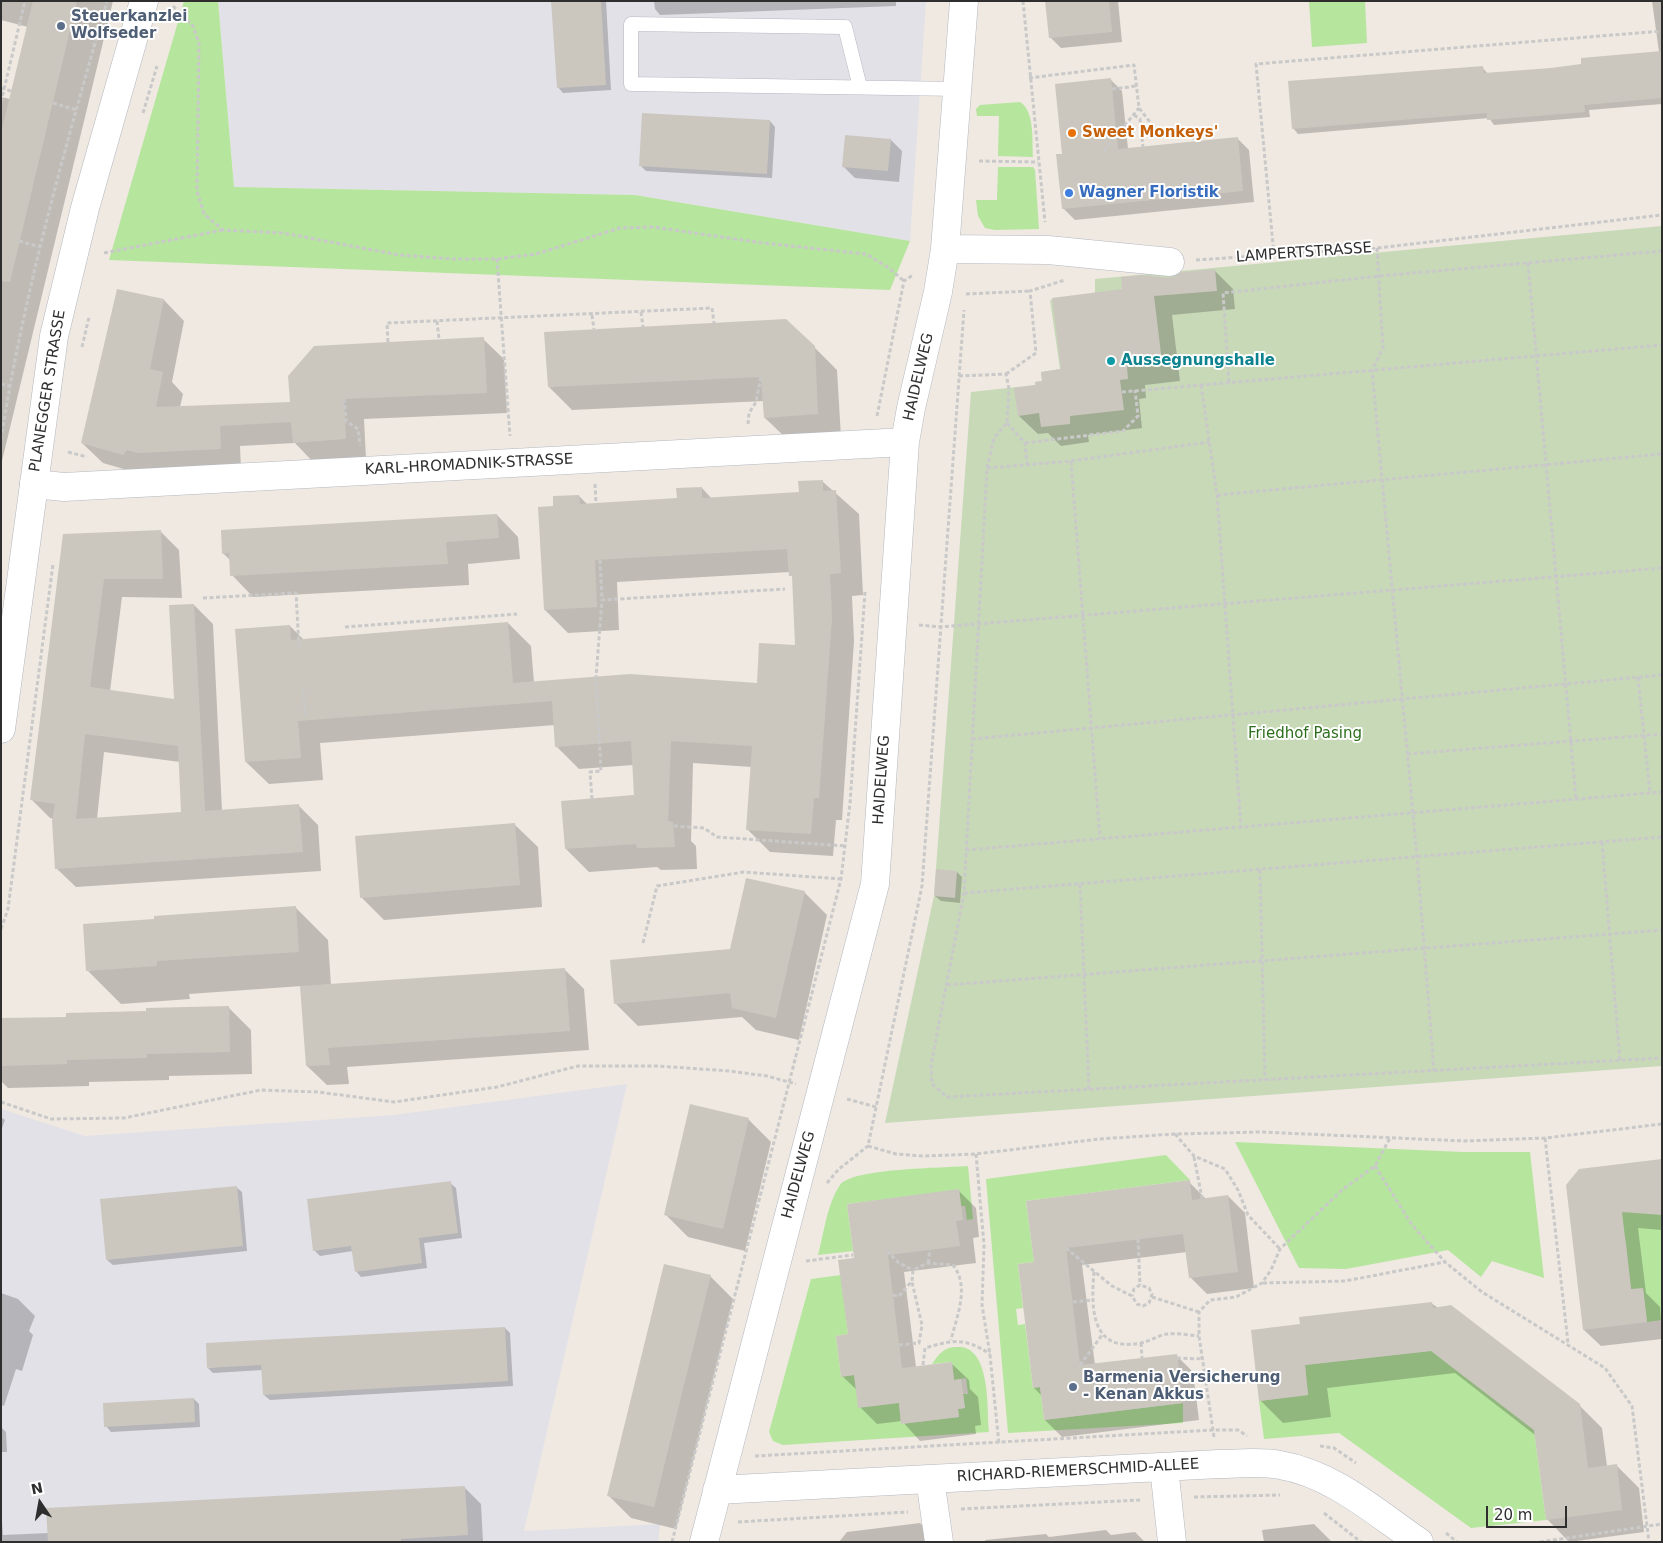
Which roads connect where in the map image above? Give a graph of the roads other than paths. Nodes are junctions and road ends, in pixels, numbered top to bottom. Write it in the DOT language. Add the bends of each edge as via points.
graph roads {
  1 [pos="144,1"];
  2 [pos="964,1"];
  3 [pos="860,87"];
  4 [pos="959,89"];
  5 [pos="945,249"];
  6 [pos="1170,262"];
  7 [pos="905,442"];
  8 [pos="34,484"];
  9 [pos="4,684"];
  10 [pos="1,729"];
  11 [pos="1164,1467"];
  12 [pos="930,1479"];
  13 [pos="717,1490"];
  14 [pos="704,1542"];
  15 [pos="939,1542"];
  16 [pos="1172,1542"];
  17 [pos="1419,1542"];
  1 -- 8 [label="street, PLANEGGER STRASSE" via="85,208 54,336"];
  2 -- 4 [label="street, HAIDELWEG"];
  3 -- 3 [label="lane" via="630,84 631,24 845,27"];
  3 -- 4 [label="lane"];
  4 -- 5 [label="street, HAIDELWEG"];
  5 -- 6 [label="street" via="1048,250"];
  5 -- 7 [label="street, HAIDELWEG"];
  7 -- 8 [label="street, KARL-HROMADNIK-STRASSE" via="64,487"];
  7 -- 13 [label="street, HAIDELWEG" via="875,884"];
  8 -- 9 [label="street, PLANEGGER STRASSE"];
  9 -- 10 [label="street, PLANEGGER STRASSE"];
  11 -- 12 [label="street, RICHARD-RIEMERSCHMID-ALLEE"];
  11 -- 16 [label="street"];
  11 -- 17 [label="street, RICHARD-RIEMERSCHMID-ALLEE" via="1278,1464 1311,1472 1342,1488"];
  12 -- 13 [label="street, RICHARD-RIEMERSCHMID-ALLEE"];
  12 -- 15 [label="street"];
  13 -- 14 [label="street, HAIDELWEG"];
}
